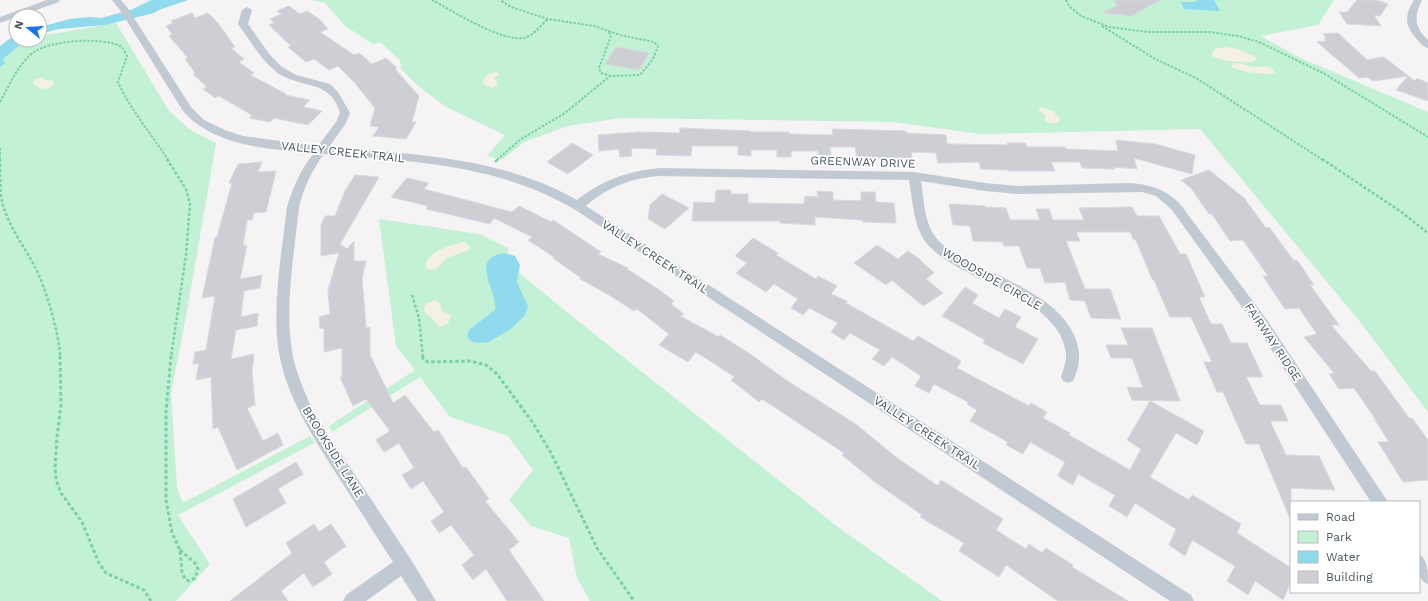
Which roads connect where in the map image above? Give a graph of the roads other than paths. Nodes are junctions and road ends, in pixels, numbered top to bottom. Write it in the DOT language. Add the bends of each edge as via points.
graph roads {
  1 [pos="56,0"];
  2 [pos="116,0"];
  3 [pos="1418,0"];
  4 [pos="247,10"];
  5 [pos="0,20"];
  6 [pos="1428,45"];
  7 [pos="321,150"];
  8 [pos="914,176"];
  9 [pos="1156,190"];
  10 [pos="578,206"];
  11 [pos="1068,377"];
  12 [pos="1379,501"];
  13 [pos="404,564"];
  14 [pos="1420,564"];
  15 [pos="1428,576"];
  16 [pos="352,601"];
  17 [pos="427,601"];
  18 [pos="1186,601"];
  1 -- 5 [label="street"];
  2 -- 7 [label="street, VALLEY CREEK TRAIL" via="178,96 201,124 245,139"];
  3 -- 6 [label="street" via="1411,12 1411,23"];
  4 -- 7 [label="street, BROOKSIDE LANE" via="243,24 274,65 292,77 326,86 342,104 344,118"];
  7 -- 10 [label="street, VALLEY CREEK TRAIL" via="453,164 492,171 528,182"];
  7 -- 13 [label="street, BROOKSIDE LANE" via="305,176 293,207 285,297 286,353 293,380 309,417"];
  8 -- 9 [label="street, GREENWAY DRIVE" via="1005,189 1132,187"];
  8 -- 10 [label="street, GREENWAY DRIVE" via="650,173 608,184 595,191"];
  8 -- 11 [label="street, WOODSIDE CIRCLE" via="924,226 933,242 951,256 1029,298 1048,312 1063,328 1074,354"];
  9 -- 12 [label="street, FAIRWAY RIDGE" via="1176,207 1262,324"];
  10 -- 18 [label="street, VALLEY CREEK TRAIL"];
  13 -- 16 [label="street"];
  13 -- 17 [label="street, BROOKSIDE LANE"];
  14 -- 15 [label="street"];
}
